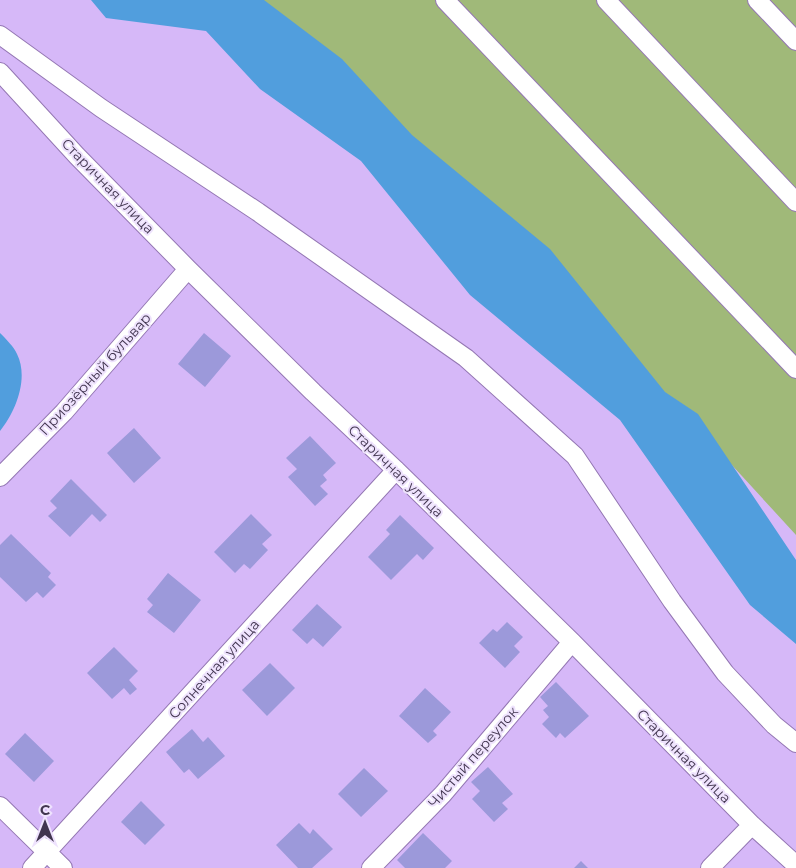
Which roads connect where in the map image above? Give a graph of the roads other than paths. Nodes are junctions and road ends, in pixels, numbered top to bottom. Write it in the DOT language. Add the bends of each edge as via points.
graph roads {
  1 [pos="445,0"];
  2 [pos="606,0"];
  3 [pos="757,0"];
  4 [pos="0,35"];
  5 [pos="796,42"];
  6 [pos="0,72"];
  7 [pos="796,202"];
  8 [pos="188,269"];
  9 [pos="796,369"];
  10 [pos="396,470"];
  11 [pos="0,477"];
  12 [pos="572,642"];
  13 [pos="796,743"];
  14 [pos="0,806"];
  15 [pos="752,825"];
  16 [pos="47,853"];
  17 [pos="796,865"];
  18 [pos="32,868"];
  19 [pos="63,868"];
  20 [pos="371,868"];
  21 [pos="710,868"];
  1 -- 9 [label="street"];
  2 -- 7 [label="street"];
  3 -- 5 [label="street"];
  4 -- 13 [label="street" via="466,358 575,456 672,601 725,672 774,726"];
  6 -- 8 [label="street, Старичная улица"];
  8 -- 10 [label="street, Старичная улица"];
  8 -- 11 [label="street, Приозёрный бульвар" via="64,412"];
  10 -- 12 [label="street, Старичная улица"];
  10 -- 16 [label="street, Солнечная улица"];
  12 -- 15 [label="street, Старичная улица"];
  12 -- 20 [label="street, Чистый переулок" via="443,794"];
  14 -- 16 [label="street"];
  15 -- 17 [label="street, Старичная улица"];
  15 -- 21 [label="street"];
  16 -- 18 [label="street, Солнечная улица"];
  16 -- 19 [label="street"];
}
